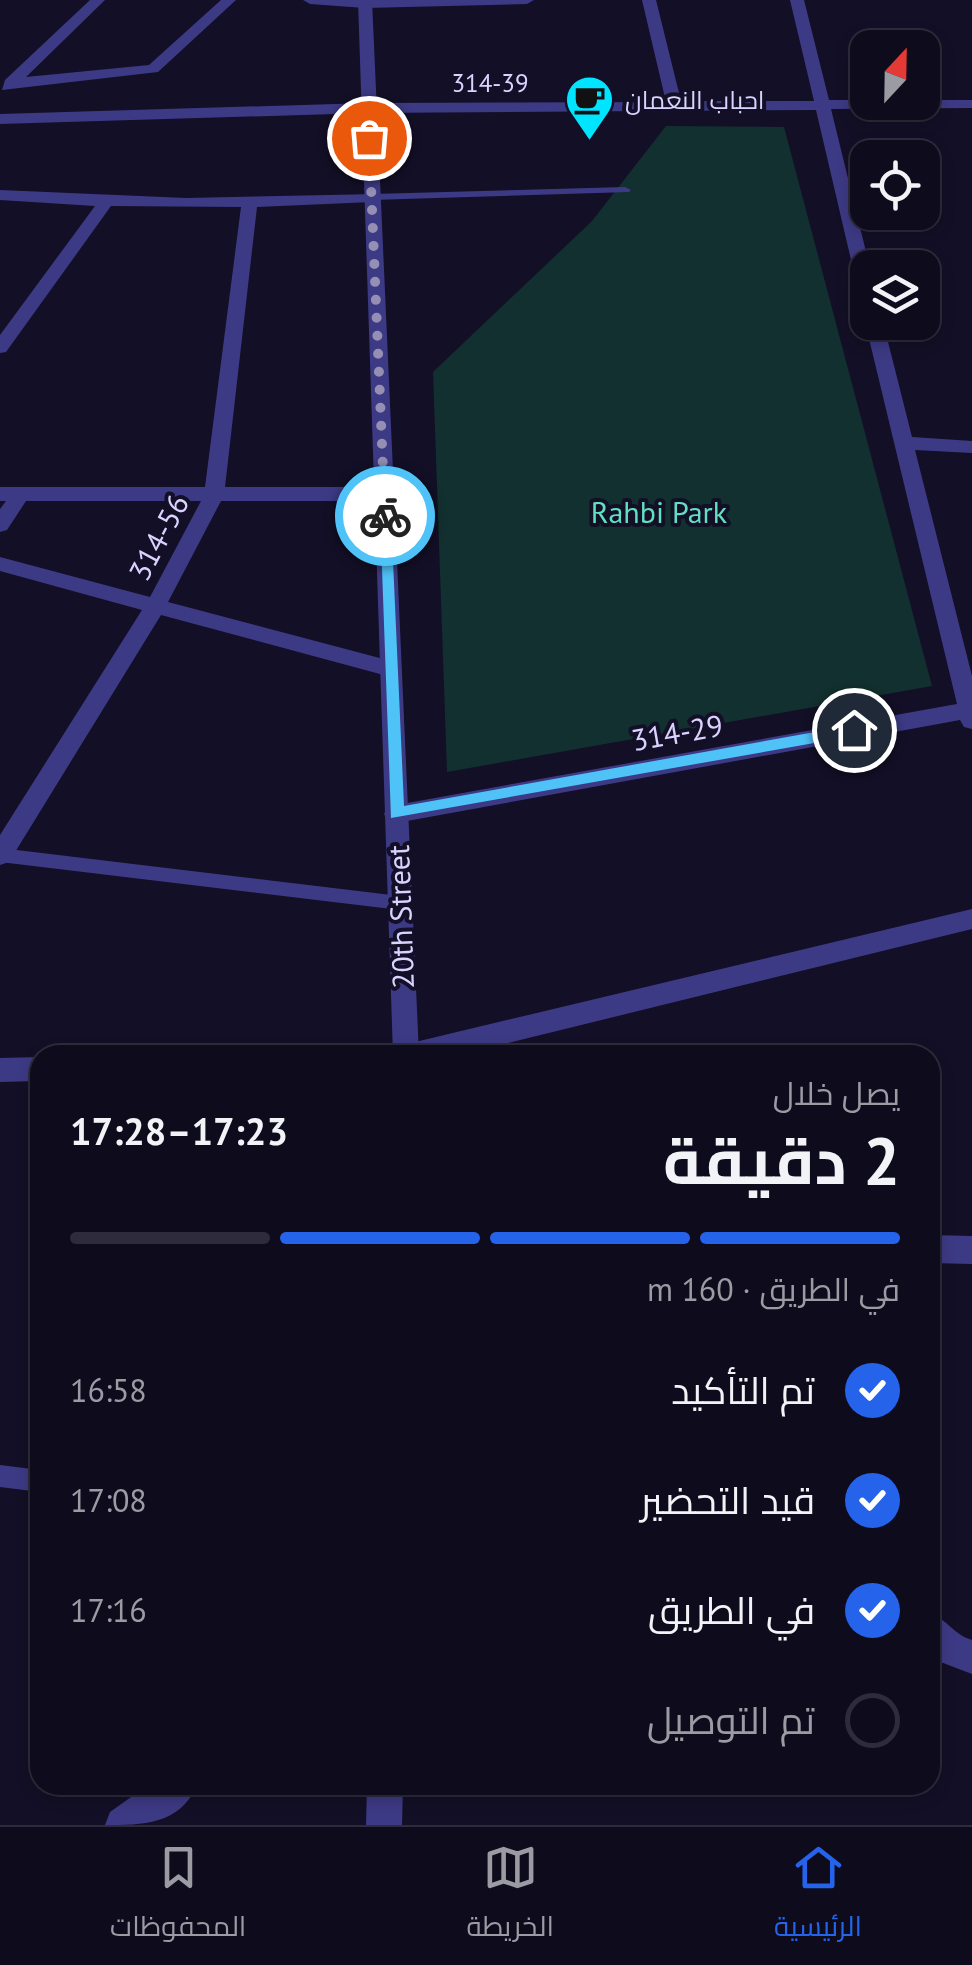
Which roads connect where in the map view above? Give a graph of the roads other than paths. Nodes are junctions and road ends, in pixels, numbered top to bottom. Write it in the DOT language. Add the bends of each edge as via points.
graph roads {
  1 [pos="98,0"];
  2 [pos="230,0"];
  3 [pos="310,0"];
  4 [pos="527,0"];
  5 [pos="650,0"];
  6 [pos="797,0"];
  7 [pos="365,2"];
  8 [pos="5,89"];
  9 [pos="972,104"];
  10 [pos="822,105"];
  11 [pos="675,106"];
  12 [pos="368,108"];
  13 [pos="0,119"];
  14 [pos="625,190"];
  15 [pos="0,196"];
  16 [pos="372,196"];
  17 [pos="106,203"];
  18 [pos="249,205"];
  19 [pos="857,250"];
  20 [pos="878,340"];
  21 [pos="0,348"];
  22 [pos="903,444"];
  23 [pos="972,447"];
  24 [pos="10,494"];
  25 [pos="214,494"];
  26 [pos="384,494"];
  27 [pos="0,525"];
  28 [pos="0,564"];
  29 [pos="156,605"];
  30 [pos="390,669"];
  31 [pos="971,713"];
  32 [pos="396,814"];
  33 [pos="0,855"];
  34 [pos="400,903"];
  35 [pos="972,919"];
  36 [pos="408,1045"];
  37 [pos="450,1045"];
  38 [pos="30,1068"];
  39 [pos="0,1070"];
  40 [pos="940,1249"];
  41 [pos="972,1250"];
  42 [pos="0,1476"];
  43 [pos="30,1480"];
  44 [pos="940,1644"];
  45 [pos="972,1657"];
  46 [pos="164,1795"];
  47 [pos="385,1795"];
  48 [pos="123,1825"];
  49 [pos="384,1825"];
  1 -- 8 [label="street"];
  2 -- 8 [label="street" via="153,68"];
  3 -- 7 [label="street"];
  4 -- 7 [label="street"];
  5 -- 11 [label="street"];
  6 -- 10 [label="street"];
  7 -- 12 [label="street, 20th Street"];
  9 -- 10 [label="street, 314-39"];
  10 -- 11 [label="street, 314-39"];
  10 -- 19 [label="street"];
  11 -- 12 [label="street, 314-39"];
  12 -- 13 [label="street, 314-39"];
  12 -- 16 [label="street, 20th Street"];
  14 -- 16 [label="lane"];
  15 -- 17 [label="street"];
  16 -- 18 [label="street"];
  16 -- 26 [label="street, 20th Street"];
  17 -- 18 [label="street"];
  17 -- 21 [label="street"];
  18 -- 25 [label="street, 314-56"];
  20 -- 22 [label="street"];
  22 -- 23 [label="street"];
  22 -- 31 [label="street"];
  24 -- 25 [label="street"];
  24 -- 27 [label="street"];
  25 -- 26 [label="street"];
  25 -- 29 [label="street, 314-56"];
  26 -- 30 [label="street, 20th Street"];
  28 -- 29 [label="street"];
  29 -- 30 [label="street"];
  29 -- 33 [label="street, 314-56"];
  30 -- 32 [label="street, 20th Street"];
  31 -- 32 [label="street, 314-29"];
  32 -- 34 [label="street, 20th Street"];
  33 -- 34 [label="lane"];
  34 -- 36 [label="street, 20th Street"];
  35 -- 37 [label="street"];
  38 -- 39 [label="street"];
  40 -- 41 [label="street"];
  42 -- 43 [label="lane"];
  44 -- 45 [label="street"];
  46 -- 48 [label="street"];
  47 -- 49 [label="street"];
}
